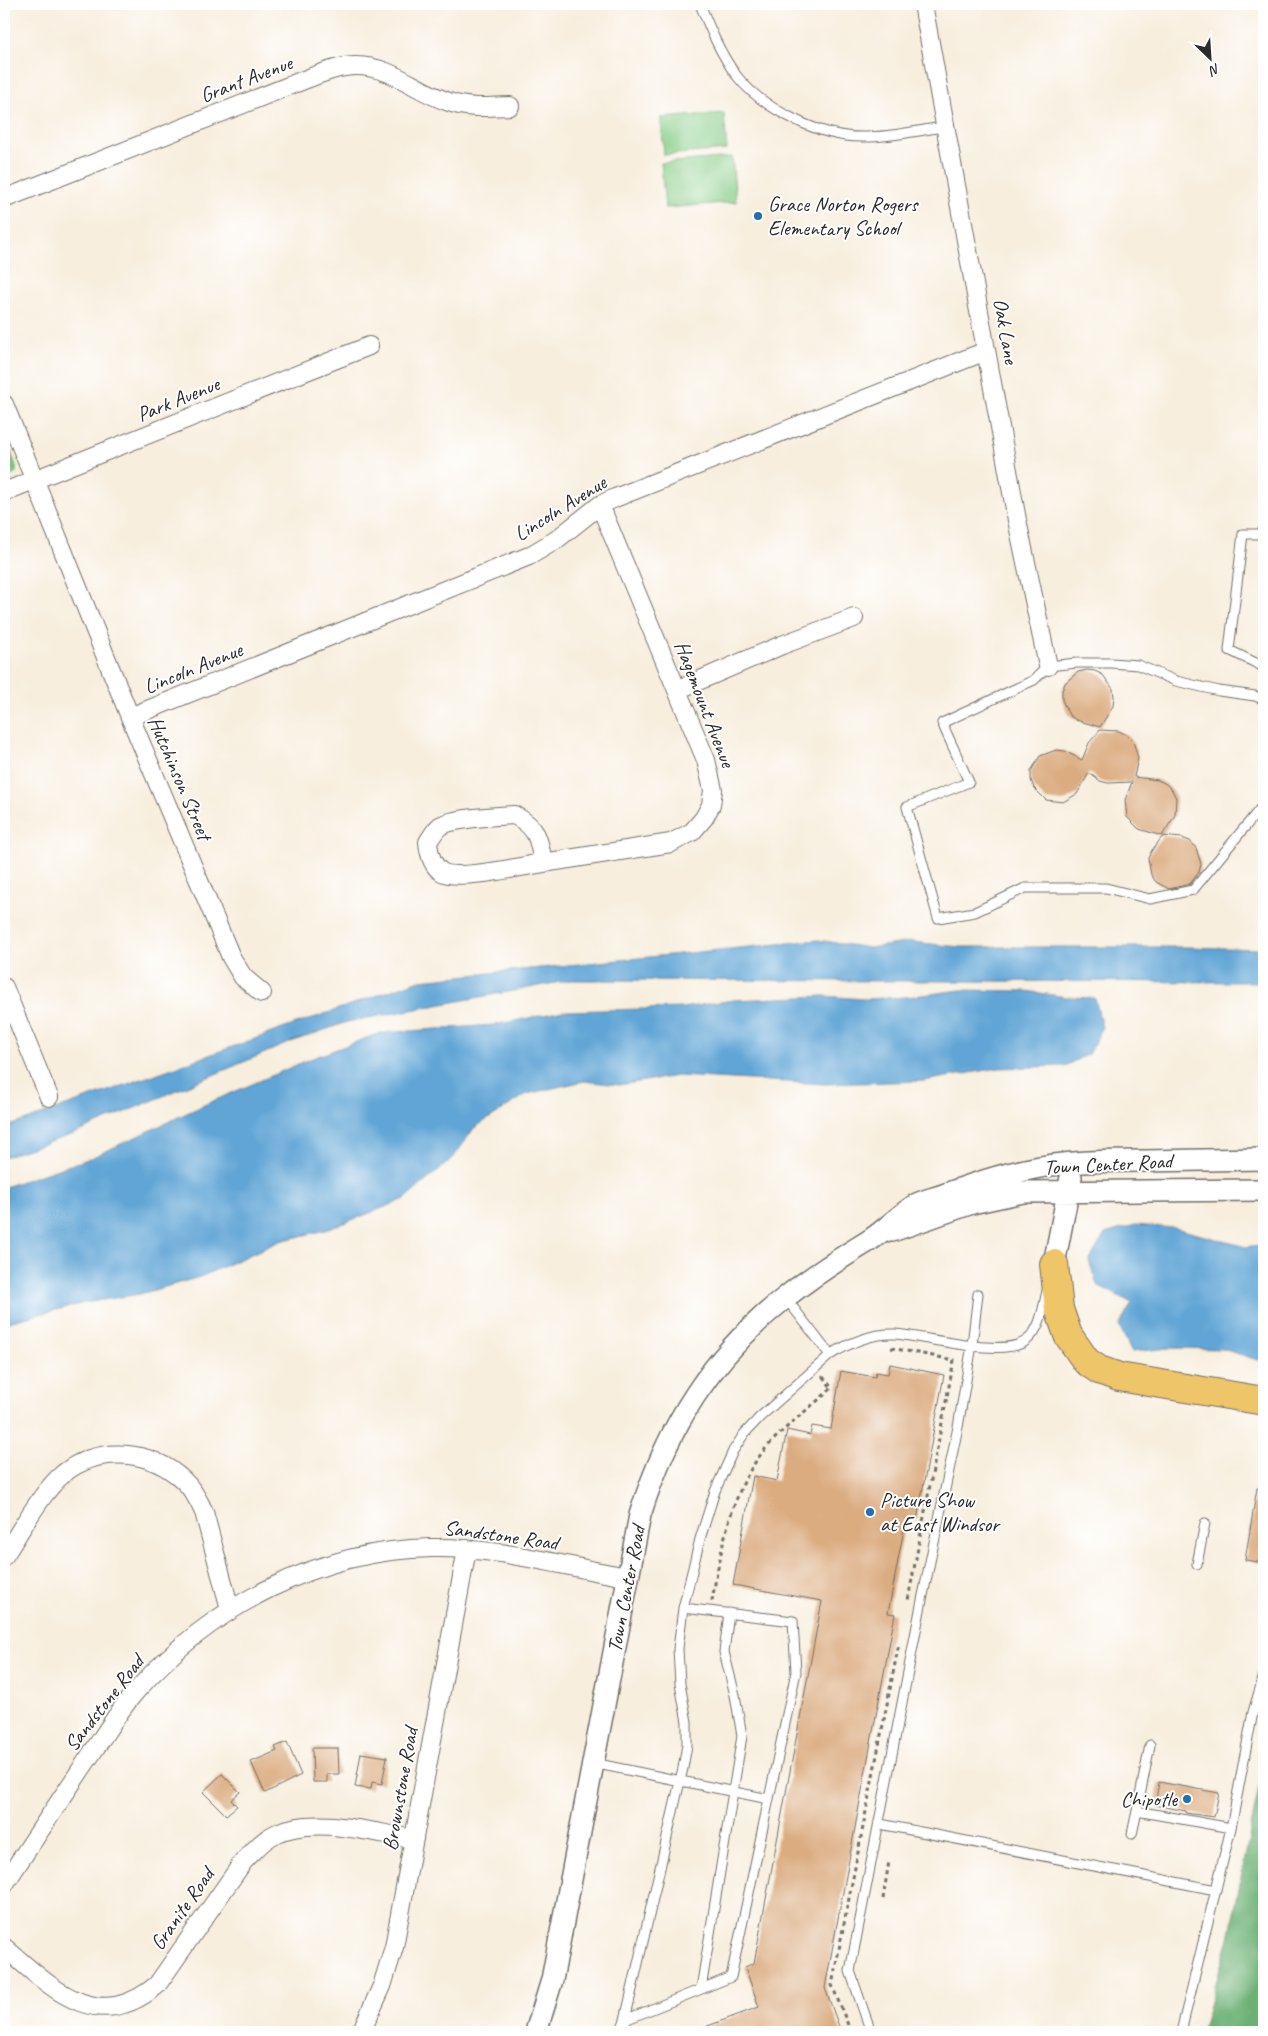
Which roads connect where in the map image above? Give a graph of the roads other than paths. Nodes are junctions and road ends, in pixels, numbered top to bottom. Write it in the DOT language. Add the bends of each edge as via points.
graph roads {
  1 [pos="700,4"];
  2 [pos="923,4"];
  3 [pos="510,106"];
  4 [pos="946,127"];
  5 [pos="4,199"];
  6 [pos="369,346"];
  7 [pos="986,351"];
  8 [pos="4,404"];
  9 [pos="34,480"];
  10 [pos="4,492"];
  11 [pos="600,505"];
  12 [pos="1264,534"];
  13 [pos="854,618"];
  14 [pos="1048,666"];
  15 [pos="1264,667"];
  16 [pos="677,690"];
  17 [pos="1264,700"];
  18 [pos="130,717"];
  19 [pos="1264,804"];
  20 [pos="543,863"];
  21 [pos="4,986"];
  22 [pos="262,993"];
  23 [pos="49,1096"];
  24 [pos="1264,1159"];
  25 [pos="1074,1162"];
  26 [pos="1069,1190"];
  27 [pos="1264,1190"];
  28 [pos="877,1235"];
  29 [pos="1054,1264"];
  30 [pos="978,1294"];
  31 [pos="786,1297"];
  32 [pos="972,1345"];
  33 [pos="830,1355"];
  34 [pos="1264,1401"];
  35 [pos="1205,1523"];
  36 [pos="468,1549"];
  37 [pos="4,1556"];
  38 [pos="1197,1564"];
  39 [pos="627,1577"];
  40 [pos="683,1608"];
  41 [pos="230,1609"];
  42 [pos="729,1613"];
  43 [pos="1264,1677"];
  44 [pos="1150,1745"];
  45 [pos="592,1763"];
  46 [pos="680,1781"];
  47 [pos="734,1791"];
  48 [pos="769,1799"];
  49 [pos="1137,1811"];
  50 [pos="880,1824"];
  51 [pos="1231,1828"];
  52 [pos="1132,1834"];
  53 [pos="414,1840"];
  54 [pos="4,1885"];
  55 [pos="1216,1890"];
  56 [pos="4,1947"];
  57 [pos="701,1989"];
  58 [pos="625,2020"];
  59 [pos="361,2032"];
  60 [pos="536,2032"];
  61 [pos="620,2032"];
  62 [pos="871,2032"];
  63 [pos="1180,2032"];
  1 -- 4 [label="lane" via="718,47 737,76 765,102 799,122 817,129 865,138"];
  2 -- 4 [label="street, Oak Lane"];
  3 -- 5 [label="street, Grant Avenue" via="472,108 448,102 380,69 340,68"];
  4 -- 7 [label="street, Oak Lane"];
  6 -- 9 [label="street, Park Avenue"];
  7 -- 11 [label="street, Lincoln Avenue"];
  7 -- 14 [label="street, Oak Lane"];
  8 -- 9 [label="street, Hutchinson Street"];
  9 -- 10 [label="street, Park Avenue"];
  9 -- 18 [label="street, Hutchinson Street"];
  11 -- 16 [label="street, Hagemount Avenue"];
  11 -- 18 [label="street, Lincoln Avenue" via="556,540 529,556"];
  12 -- 15 [label="lane" via="1243,534 1229,650"];
  13 -- 16 [label="street"];
  14 -- 17 [label="lane" via="1077,663 1138,665 1176,681"];
  14 -- 19 [label="lane" via="1034,680 942,723 970,782 907,807 938,918 975,912 1025,888 1106,888 1150,899 1193,890"];
  16 -- 20 [label="street, Hagemount Avenue" via="706,760 713,790 711,805 704,818 692,832 671,843"];
  18 -- 22 [label="street, Hutchinson Street" via="231,957 243,977"];
  20 -- 20 [label="street, Hagemount Avenue" via="538,836 530,825 514,814 441,825 428,842 436,868 453,876"];
  21 -- 23 [label="street"];
  24 -- 25 [label="street, Town Center Road"];
  25 -- 26 [label="street"];
  25 -- 28 [label="street, Town Center Road" via="979,1182 926,1201"];
  26 -- 27 [label="street, Town Center Road"];
  26 -- 28 [label="street, Town Center Road" via="1023,1192 972,1204"];
  26 -- 29 [label="street"];
  28 -- 31 [label="street, Town Center Road"];
  29 -- 32 [label="lane" via="1038,1326 1027,1341 1007,1348"];
  29 -- 34 [label="highway" via="1059,1309 1068,1335 1086,1360 1099,1370 1119,1378"];
  30 -- 32 [label="lane"];
  31 -- 33 [label="lane"];
  31 -- 39 [label="street, Town Center Road" via="746,1332 722,1359 681,1417 651,1480"];
  32 -- 33 [label="lane" via="894,1334 860,1339"];
  32 -- 50 [label="lane"];
  33 -- 40 [label="lane" via="760,1417 733,1451 712,1499"];
  35 -- 38 [label="lane"];
  36 -- 39 [label="street, Sandstone Road"];
  36 -- 41 [label="street, Sandstone Road" via="400,1550 343,1560 285,1581"];
  36 -- 53 [label="street, Brownstone Road"];
  37 -- 41 [label="street" via="51,1486 65,1473 82,1462 101,1456 142,1456 172,1470 197,1497"];
  39 -- 45 [label="street, Town Center Road"];
  40 -- 42 [label="lane"];
  40 -- 46 [label="lane" via="678,1650 687,1737"];
  41 -- 54 [label="street, Sandstone Road" via="177,1650 136,1691"];
  42 -- 47 [label="lane" via="724,1652 742,1736"];
  42 -- 48 [label="lane" via="793,1621 796,1672"];
  43 -- 51 [label="lane" via="1253,1712"];
  44 -- 49 [label="lane"];
  45 -- 46 [label="lane"];
  45 -- 60 [label="street, Town Center Road" via="552,1980"];
  46 -- 47 [label="lane"];
  46 -- 58 [label="lane"];
  47 -- 48 [label="lane"];
  47 -- 57 [label="lane"];
  48 -- 57 [label="lane" via="731,1977"];
  49 -- 51 [label="lane"];
  49 -- 52 [label="lane"];
  50 -- 55 [label="lane"];
  50 -- 62 [label="lane" via="850,1971"];
  51 -- 55 [label="lane"];
  53 -- 56 [label="street, Granite Road" via="310,1825 274,1834 243,1862 157,1985 130,2004 111,2009 78,2005 62,1996"];
  53 -- 59 [label="street, Brownstone Road" via="394,1947 382,1986"];
  55 -- 63 [label="lane"];
  57 -- 58 [label="lane"];
  58 -- 61 [label="lane"];
}
